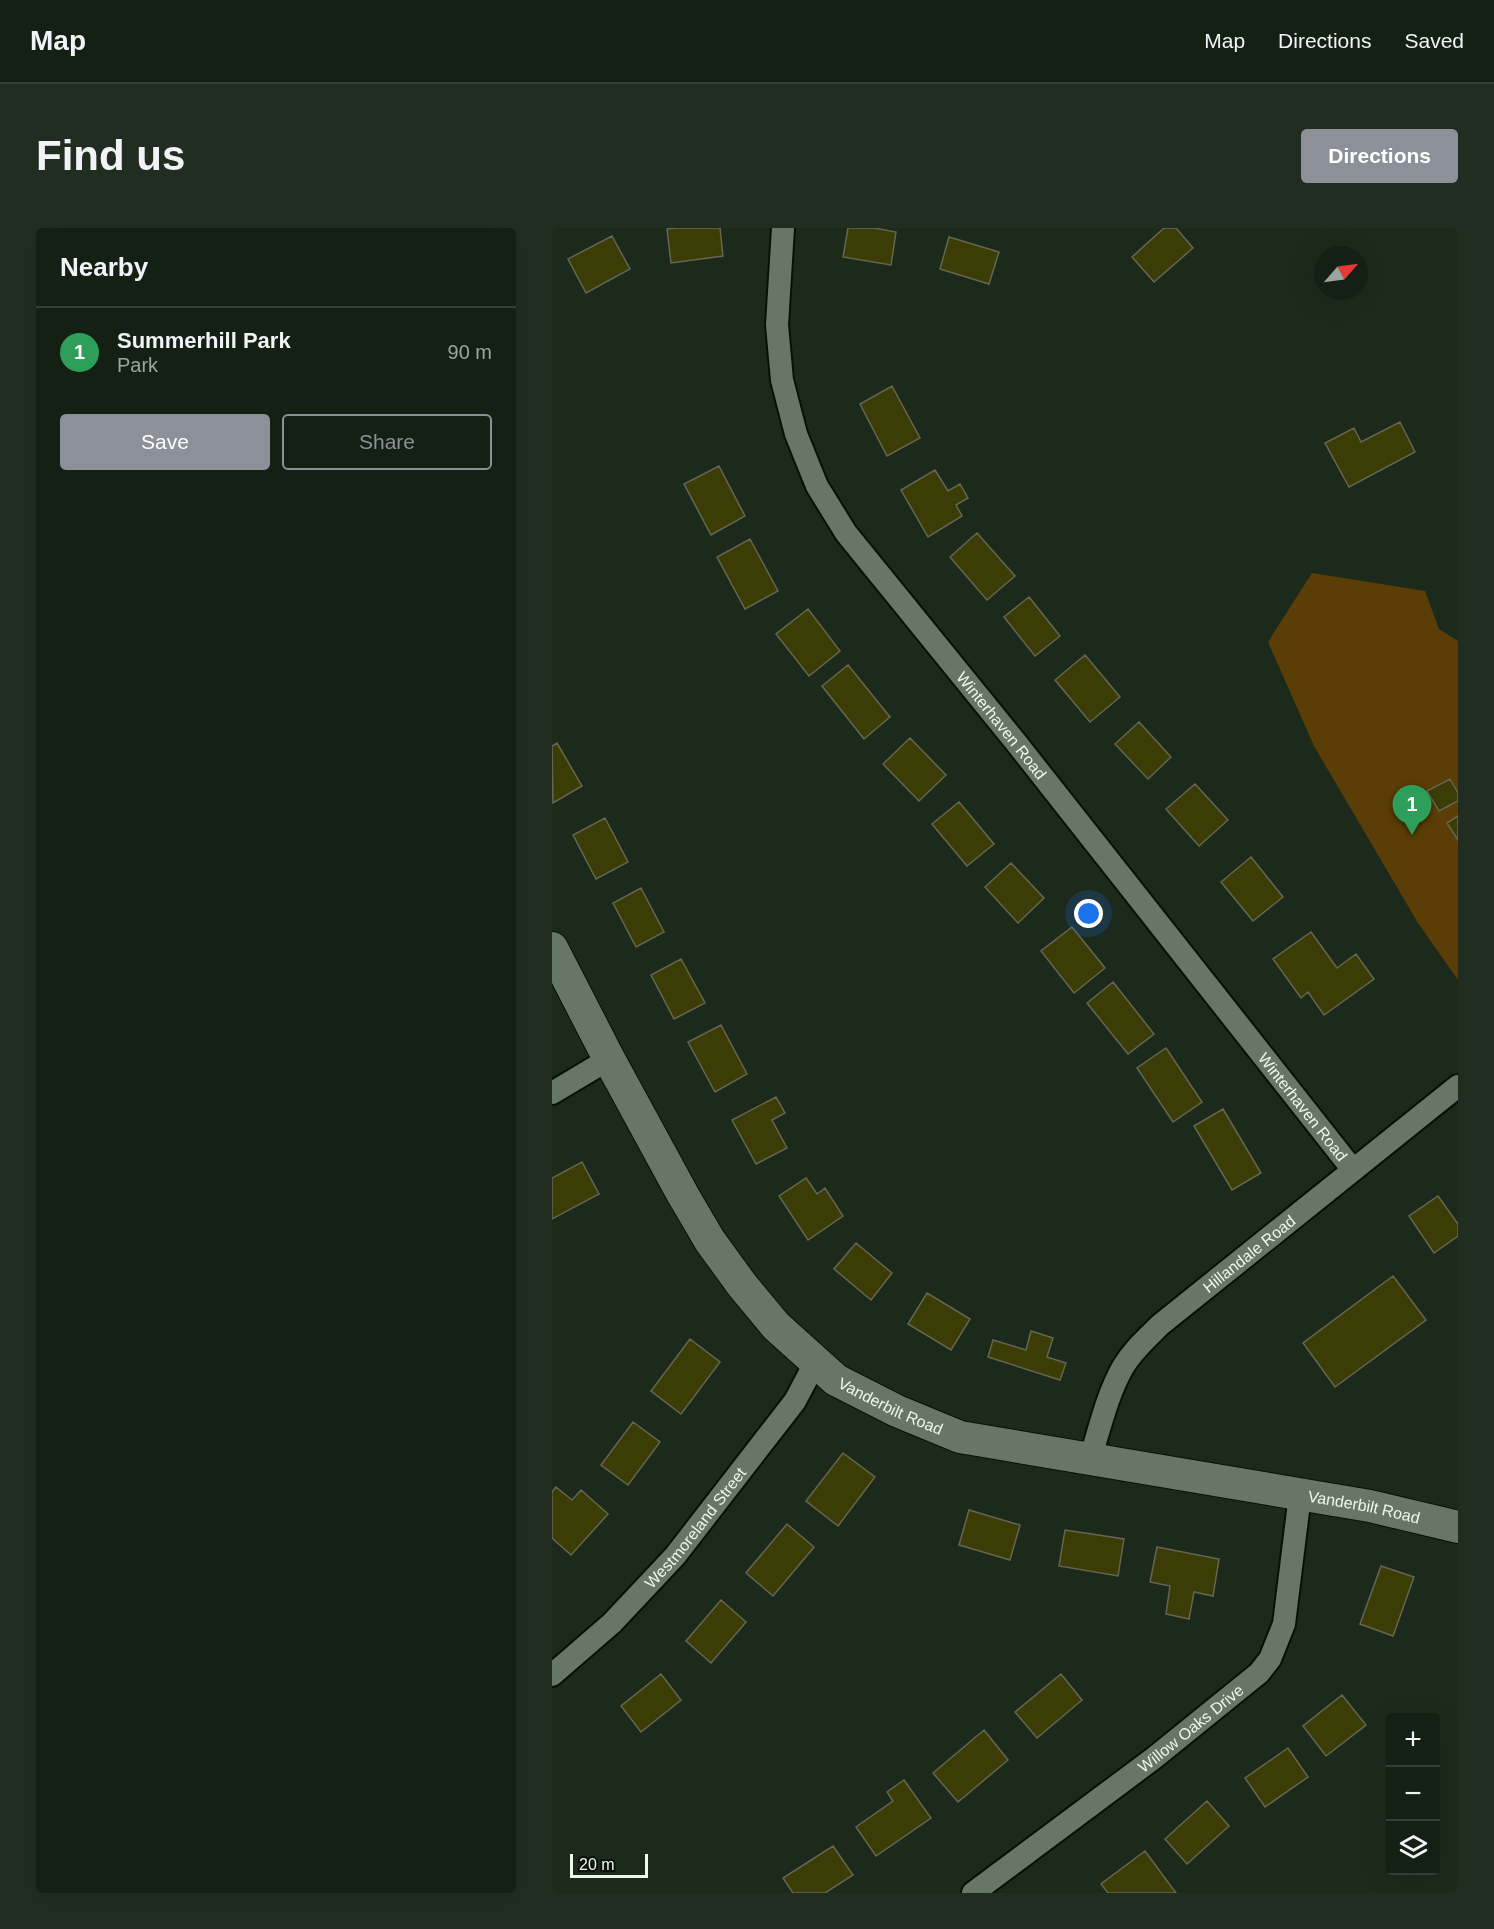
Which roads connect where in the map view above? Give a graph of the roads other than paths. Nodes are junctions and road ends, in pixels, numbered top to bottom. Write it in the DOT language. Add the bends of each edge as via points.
graph roads {
  1 [pos="783,228"];
  2 [pos="552,948"];
  3 [pos="609,1059"];
  4 [pos="1458,1086"];
  5 [pos="552,1093"];
  6 [pos="1353,1170"];
  7 [pos="815,1363"];
  8 [pos="1090,1459"];
  9 [pos="1300,1496"];
  10 [pos="1458,1527"];
  11 [pos="552,1676"];
  12 [pos="973,1893"];
  1 -- 6 [label="street, Winterhaven Road" via="777,325 782,380 796,434 817,486 846,533"];
  2 -- 3 [label="street, Vanderbilt Road"];
  3 -- 5 [label="street"];
  3 -- 7 [label="street, Vanderbilt Road" via="710,1241 776,1326"];
  4 -- 6 [label="street, Hillandale Road"];
  6 -- 8 [label="street, Hillandale Road" via="1140,1344 1112,1390"];
  7 -- 8 [label="street, Vanderbilt Road" via="837,1380 887,1406 960,1437"];
  7 -- 11 [label="street, Westmoreland Street" via="795,1401 675,1556 612,1623"];
  8 -- 9 [label="street, Vanderbilt Road"];
  9 -- 10 [label="street, Vanderbilt Road" via="1370,1506"];
  9 -- 12 [label="street, Willow Oaks Drive" via="1284,1624 1270,1659 1259,1673 1154,1758"];
}
